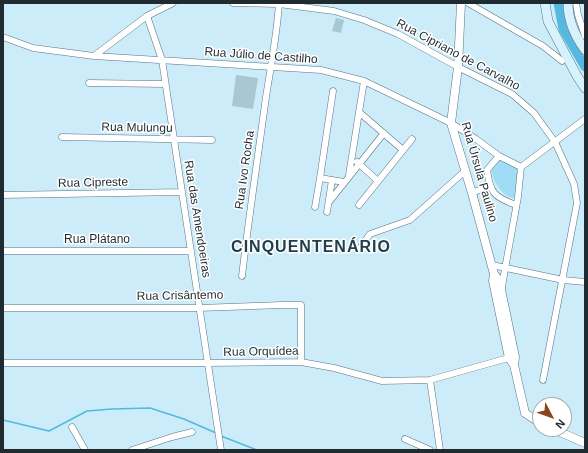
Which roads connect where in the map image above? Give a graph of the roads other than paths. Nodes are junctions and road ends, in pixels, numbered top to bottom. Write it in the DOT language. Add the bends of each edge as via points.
graph roads {
  1 [pos="172,3"];
  2 [pos="233,3"];
  3 [pos="461,3"];
  4 [pos="468,3"];
  5 [pos="545,3"];
  6 [pos="568,3"];
  7 [pos="576,3"];
  8 [pos="279,4"];
  9 [pos="147,16"];
  10 [pos="581,25"];
  11 [pos="574,32"];
  12 [pos="585,36"];
  13 [pos="3,37"];
  14 [pos="585,50"];
  15 [pos="94,56"];
  16 [pos="162,60"];
  17 [pos="562,61"];
  18 [pos="458,66"];
  19 [pos="271,67"];
  20 [pos="364,81"];
  21 [pos="89,83"];
  22 [pos="165,84"];
  23 [pos="585,88"];
  24 [pos="333,91"];
  25 [pos="359,112"];
  26 [pos="585,119"];
  27 [pos="451,123"];
  28 [pos="384,134"];
  29 [pos="62,137"];
  30 [pos="412,139"];
  31 [pos="174,140"];
  32 [pos="212,140"];
  33 [pos="555,142"];
  34 [pos="403,150"];
  35 [pos="499,156"];
  36 [pos="351,158"];
  37 [pos="359,164"];
  38 [pos="521,167"];
  39 [pos="465,171"];
  40 [pos="349,175"];
  41 [pos="320,178"];
  42 [pos="332,180"];
  43 [pos="378,181"];
  44 [pos="344,182"];
  45 [pos="489,186"];
  46 [pos="182,192"];
  47 [pos="472,193"];
  48 [pos="3,195"];
  49 [pos="328,202"];
  50 [pos="359,205"];
  51 [pos="516,205"];
  52 [pos="315,207"];
  53 [pos="327,212"];
  54 [pos="360,248"];
  55 [pos="3,251"];
  56 [pos="191,251"];
  57 [pos="493,269"];
  58 [pos="504,269"];
  59 [pos="242,276"];
  60 [pos="562,280"];
  61 [pos="585,282"];
  62 [pos="502,297"];
  63 [pos="3,308"];
  64 [pos="200,308"];
  65 [pos="512,360"];
  66 [pos="301,362"];
  67 [pos="3,363"];
  68 [pos="207,363"];
  69 [pos="430,380"];
  70 [pos="543,380"];
  71 [pos="532,418"];
  72 [pos="72,427"];
  73 [pos="192,432"];
  74 [pos="571,437"];
  75 [pos="405,439"];
  76 [pos="585,443"];
  77 [pos="221,449"];
  78 [pos="85,450"];
  79 [pos="132,450"];
  80 [pos="430,450"];
  81 [pos="440,450"];
  1 -- 9 [label="street"];
  2 -- 8 [label="street, Rua Cipriano de Carvalho"];
  3 -- 18 [label="street, Rua Úrsula Paulino"];
  4 -- 17 [label="street" via="543,46"];
  5 -- 23 [label="main road" via="548,21"];
  6 -- 11 [label="main road"];
  7 -- 10 [label="street"];
  8 -- 18 [label="street, Rua Cipriano de Carvalho" via="334,11 364,20 398,34"];
  8 -- 19 [label="street, Rua Ivo Rocha"];
  9 -- 15 [label="street"];
  9 -- 16 [label="street, Rua das Amendoeiras"];
  10 -- 11 [label="street"];
  10 -- 12 [label="street"];
  11 -- 14 [label="main road"];
  13 -- 15 [label="street, Rua Júlio de Castilho" via="33,48"];
  15 -- 16 [label="street, Rua Júlio de Castilho"];
  16 -- 19 [label="street, Rua Júlio de Castilho"];
  16 -- 22 [label="street, Rua das Amendoeiras"];
  18 -- 27 [label="street, Rua Úrsula Paulino"];
  18 -- 33 [label="street, Rua Cipriano de Carvalho" via="512,94 534,113"];
  19 -- 20 [label="street, Rua Júlio de Castilho" via="320,70"];
  19 -- 59 [label="street, Rua Ivo Rocha"];
  20 -- 25 [label="street"];
  20 -- 27 [label="street, Rua Júlio de Castilho"];
  21 -- 22 [label="street"];
  22 -- 31 [label="street, Rua das Amendoeiras"];
  24 -- 41 [label="street"];
  25 -- 28 [label="street"];
  25 -- 36 [label="street"];
  26 -- 33 [label="street"];
  27 -- 35 [label="street, Rua Júlio de Castilho"];
  27 -- 39 [label="street, Rua Úrsula Paulino"];
  28 -- 34 [label="street"];
  28 -- 37 [label="street"];
  29 -- 31 [label="street, Rua Mulungu"];
  30 -- 34 [label="street"];
  31 -- 32 [label="street, Rua Mulungu"];
  31 -- 46 [label="street, Rua das Amendoeiras"];
  33 -- 38 [label="street"];
  33 -- 60 [label="street, Rua Cipriano de Carvalho" via="574,184 576,203"];
  34 -- 43 [label="street"];
  35 -- 38 [label="street, Rua Júlio de Castilho"];
  35 -- 45 [label="street" via="487,170"];
  36 -- 37 [label="street"];
  36 -- 40 [label="street"];
  37 -- 40 [label="street"];
  37 -- 43 [label="street"];
  38 -- 51 [label="street"];
  39 -- 47 [label="street, Rua Úrsula Paulino"];
  39 -- 54 [label="street" via="410,220 370,234"];
  40 -- 44 [label="street"];
  41 -- 42 [label="street"];
  41 -- 52 [label="street"];
  42 -- 44 [label="street"];
  42 -- 49 [label="street"];
  43 -- 50 [label="street"];
  44 -- 49 [label="street"];
  45 -- 47 [label="street"];
  45 -- 51 [label="street" via="494,194"];
  46 -- 48 [label="street, Rua Cipreste"];
  46 -- 56 [label="street, Rua das Amendoeiras"];
  47 -- 57 [label="street, Rua Úrsula Paulino"];
  49 -- 53 [label="street"];
  51 -- 58 [label="street"];
  55 -- 56 [label="street, Rua Plátano"];
  56 -- 64 [label="street, Rua das Amendoeiras"];
  57 -- 58 [label="street"];
  57 -- 62 [label="street, Rua Úrsula Paulino" via="499,280"];
  57 -- 65 [label="street, Rua Úrsula Paulino" via="494,288"];
  58 -- 60 [label="street"];
  58 -- 62 [label="street"];
  60 -- 61 [label="street"];
  60 -- 70 [label="street, Rua Cipriano de Carvalho"];
  62 -- 65 [label="street, Rua Úrsula Paulino"];
  63 -- 64 [label="street, Rua Crisântemo"];
  64 -- 66 [label="street, Rua Crisântemo" via="301,305"];
  64 -- 68 [label="street, Rua das Amendoeiras"];
  65 -- 69 [label="street, Rua Orquídea"];
  65 -- 71 [label="street, Rua Úrsula Paulino" via="525,413"];
  66 -- 68 [label="street, Rua Orquídea"];
  66 -- 69 [label="street, Rua Orquídea" via="382,381"];
  67 -- 68 [label="street, Rua Orquídea"];
  68 -- 77 [label="street, Rua das Amendoeiras"];
  69 -- 81 [label="street"];
  72 -- 78 [label="street"];
  73 -- 79 [label="street"];
  74 -- 76 [label="street"];
  75 -- 80 [label="street"];
}
